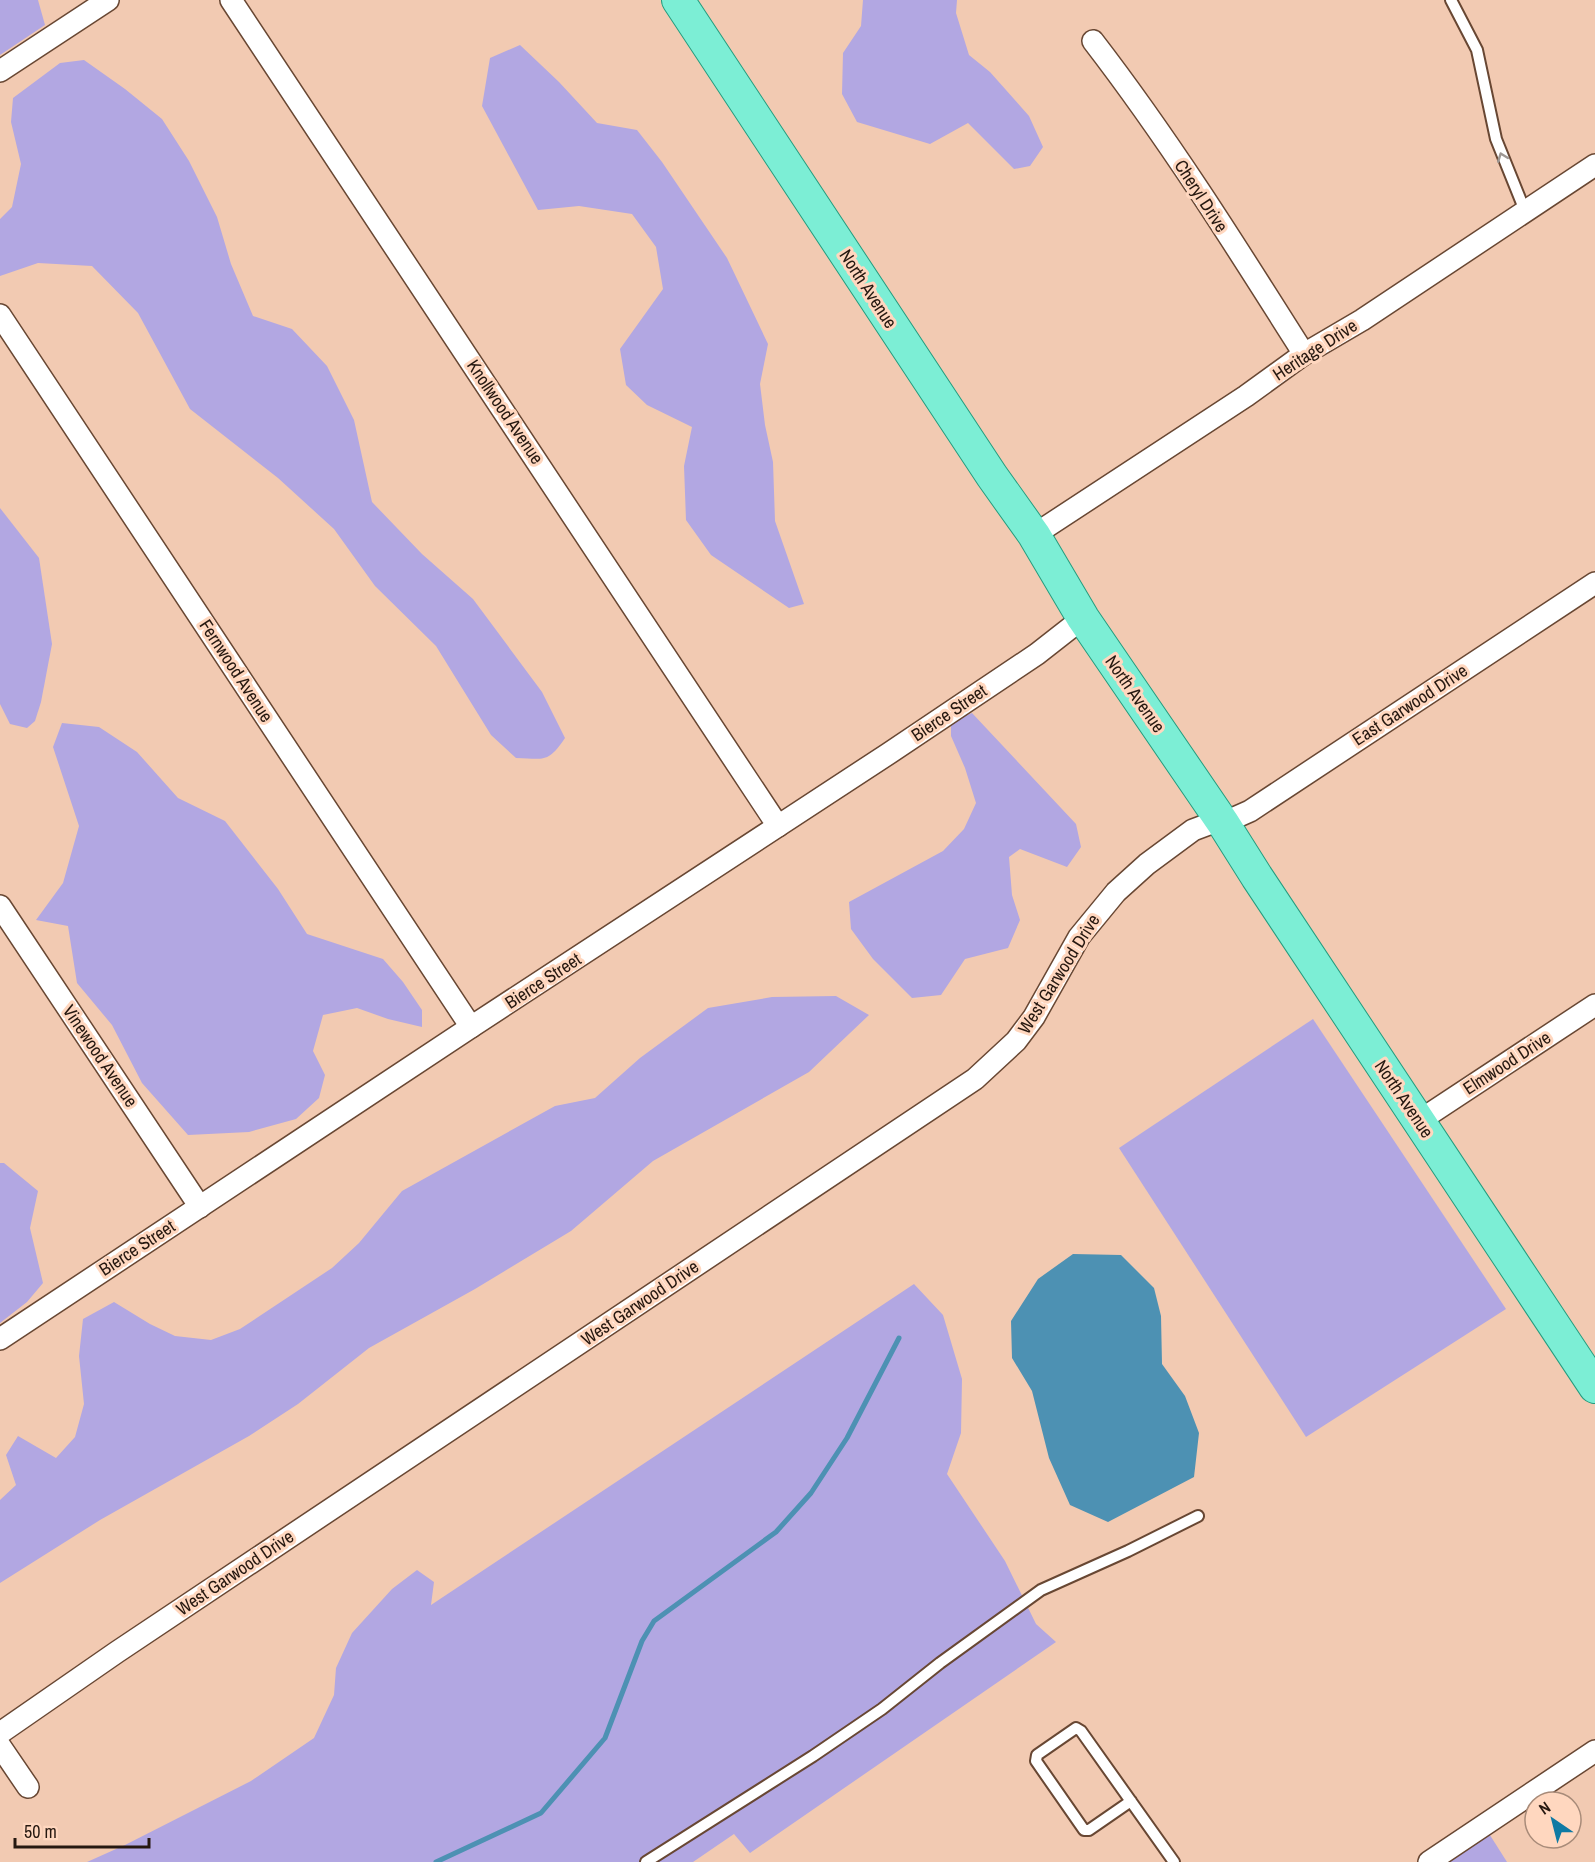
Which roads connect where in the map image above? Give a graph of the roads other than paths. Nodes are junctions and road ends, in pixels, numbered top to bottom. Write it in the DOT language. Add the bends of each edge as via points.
graph roads {
  1 [pos="108,0"];
  2 [pos="231,0"];
  3 [pos="678,0"];
  4 [pos="1451,0"];
  5 [pos="1093,41"];
  6 [pos="0,72"];
  7 [pos="1595,165"];
  8 [pos="1525,211"];
  9 [pos="0,315"];
  10 [pos="1304,354"];
  11 [pos="1034,535"];
  12 [pos="1595,583"];
  13 [pos="1083,618"];
  14 [pos="1223,823"];
  15 [pos="778,826"];
  16 [pos="0,906"];
  17 [pos="1595,1005"];
  18 [pos="471,1027"];
  19 [pos="1419,1121"];
  20 [pos="200,1207"];
  21 [pos="0,1339"];
  22 [pos="1595,1387"];
  23 [pos="1198,1516"];
  24 [pos="0,1733"];
  25 [pos="0,1746"];
  26 [pos="1595,1751"];
  27 [pos="28,1787"];
  28 [pos="1131,1801"];
  29 [pos="646,1862"];
  30 [pos="1174,1862"];
  31 [pos="1429,1862"];
  1 -- 6 [label="street"];
  2 -- 15 [label="street, Knollwood Avenue"];
  3 -- 11 [label="main road, North Avenue"];
  8 -- 4 [label="lane, one-way" via="1496,139 1477,50"];
  5 -- 10 [label="street, Cheryl Drive" via="1134,94"];
  7 -- 8 [label="street, Heritage Drive"];
  8 -- 10 [label="street, Heritage Drive"];
  9 -- 18 [label="street, Fernwood Avenue"];
  10 -- 11 [label="street, Heritage Drive"];
  11 -- 13 [label="main road, North Avenue"];
  12 -- 14 [label="street, East Garwood Drive" via="1250,812"];
  13 -- 14 [label="main road, North Avenue"];
  13 -- 15 [label="street, Bierce Street" via="1037,654"];
  14 -- 19 [label="main road, North Avenue"];
  14 -- 24 [label="street, West Garwood Drive" via="1193,830 1116,892 1079,937 1016,1041 975,1079"];
  15 -- 18 [label="street, Bierce Street"];
  16 -- 20 [label="street, Vinewood Avenue"];
  17 -- 19 [label="street, Elmwood Drive"];
  18 -- 20 [label="street, Bierce Street"];
  19 -- 22 [label="main road, North Avenue"];
  20 -- 21 [label="street, Bierce Street"];
  23 -- 29 [label="lane" via="1041,1590 882,1709"];
  25 -- 27 [label="street"];
  26 -- 31 [label="street"];
  28 -- 28 [label="lane" via="1076,1728 1037,1755 1036,1761 1084,1830"];
  28 -- 30 [label="lane"];
}
